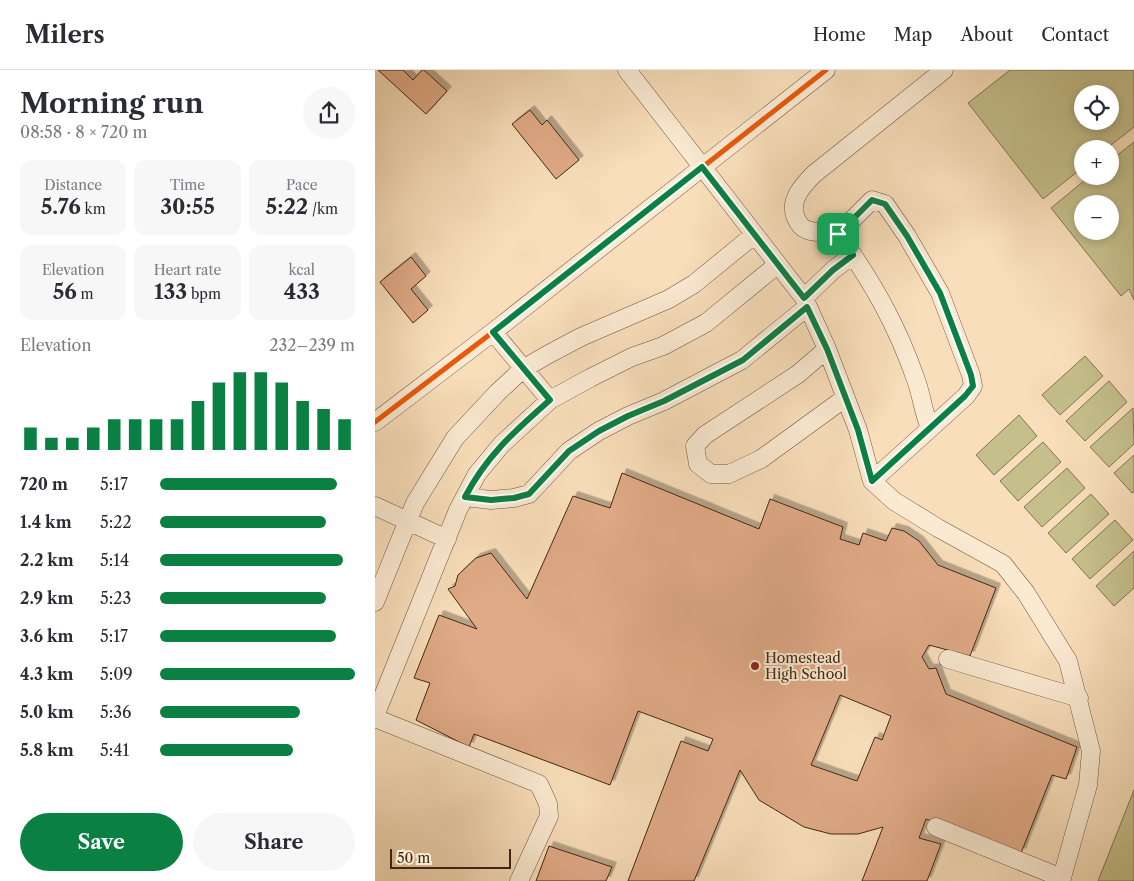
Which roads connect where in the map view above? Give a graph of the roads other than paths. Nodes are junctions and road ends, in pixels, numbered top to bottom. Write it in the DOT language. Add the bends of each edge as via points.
graph roads {
  1 [pos="627,70"];
  2 [pos="826,70"];
  3 [pos="944,70"];
  4 [pos="702,167"];
  5 [pos="838,234"];
  6 [pos="754,235"];
  7 [pos="853,255"];
  8 [pos="777,265"];
  9 [pos="806,303"];
  10 [pos="493,332"];
  11 [pos="827,349"];
  12 [pos="523,369"];
  13 [pos="845,398"];
  14 [pos="550,400"];
  15 [pos="375,422"];
  16 [pos="930,428"];
  17 [pos="872,481"];
  18 [pos="465,497"];
  19 [pos="375,506"];
  20 [pos="408,520"];
  21 [pos="447,539"];
  22 [pos="375,602"];
  23 [pos="948,659"];
  24 [pos="1079,698"];
  25 [pos="375,717"];
  26 [pos="936,827"];
  27 [pos="1061,880"];
  28 [pos="519,881"];
  1 -- 4 [label="street"];
  2 -- 4 [label="street"];
  3 -- 5 [label="street" via="802,186 794,201 794,215 799,224 805,230"];
  4 -- 6 [label="street"];
  4 -- 10 [label="street"];
  5 -- 7 [label="street"];
  5 -- 16 [label="street" via="872,200 885,204 940,293 973,386"];
  6 -- 8 [label="street"];
  6 -- 12 [label="street" via="694,284 669,299 581,337"];
  7 -- 9 [label="street" via="833,270"];
  7 -- 16 [label="street" via="875,287 899,334"];
  8 -- 9 [label="street"];
  8 -- 14 [label="street" via="706,324"];
  9 -- 11 [label="street"];
  9 -- 18 [label="street" via="743,360 628,416 576,446 529,494 491,500"];
  10 -- 12 [label="street"];
  10 -- 15 [label="street"];
  11 -- 13 [label="street"];
  11 -- 13 [label="street" via="798,374 705,435 695,446 698,464 711,474 729,474 761,459"];
  12 -- 14 [label="street"];
  12 -- 20 [label="street" via="455,438"];
  13 -- 17 [label="street"];
  14 -- 18 [label="street" via="502,444 477,474"];
  16 -- 17 [label="street"];
  17 -- 24 [label="street" via="894,501 1003,564 1026,593 1068,661"];
  18 -- 21 [label="street"];
  19 -- 20 [label="street"];
  20 -- 21 [label="street"];
  20 -- 22 [label="street"];
  21 -- 25 [label="street"];
  23 -- 24 [label="street"];
  24 -- 27 [label="street" via="1091,751 1088,785"];
  25 -- 28 [label="street" via="539,784 548,804 549,816"];
  26 -- 27 [label="street"];
}
